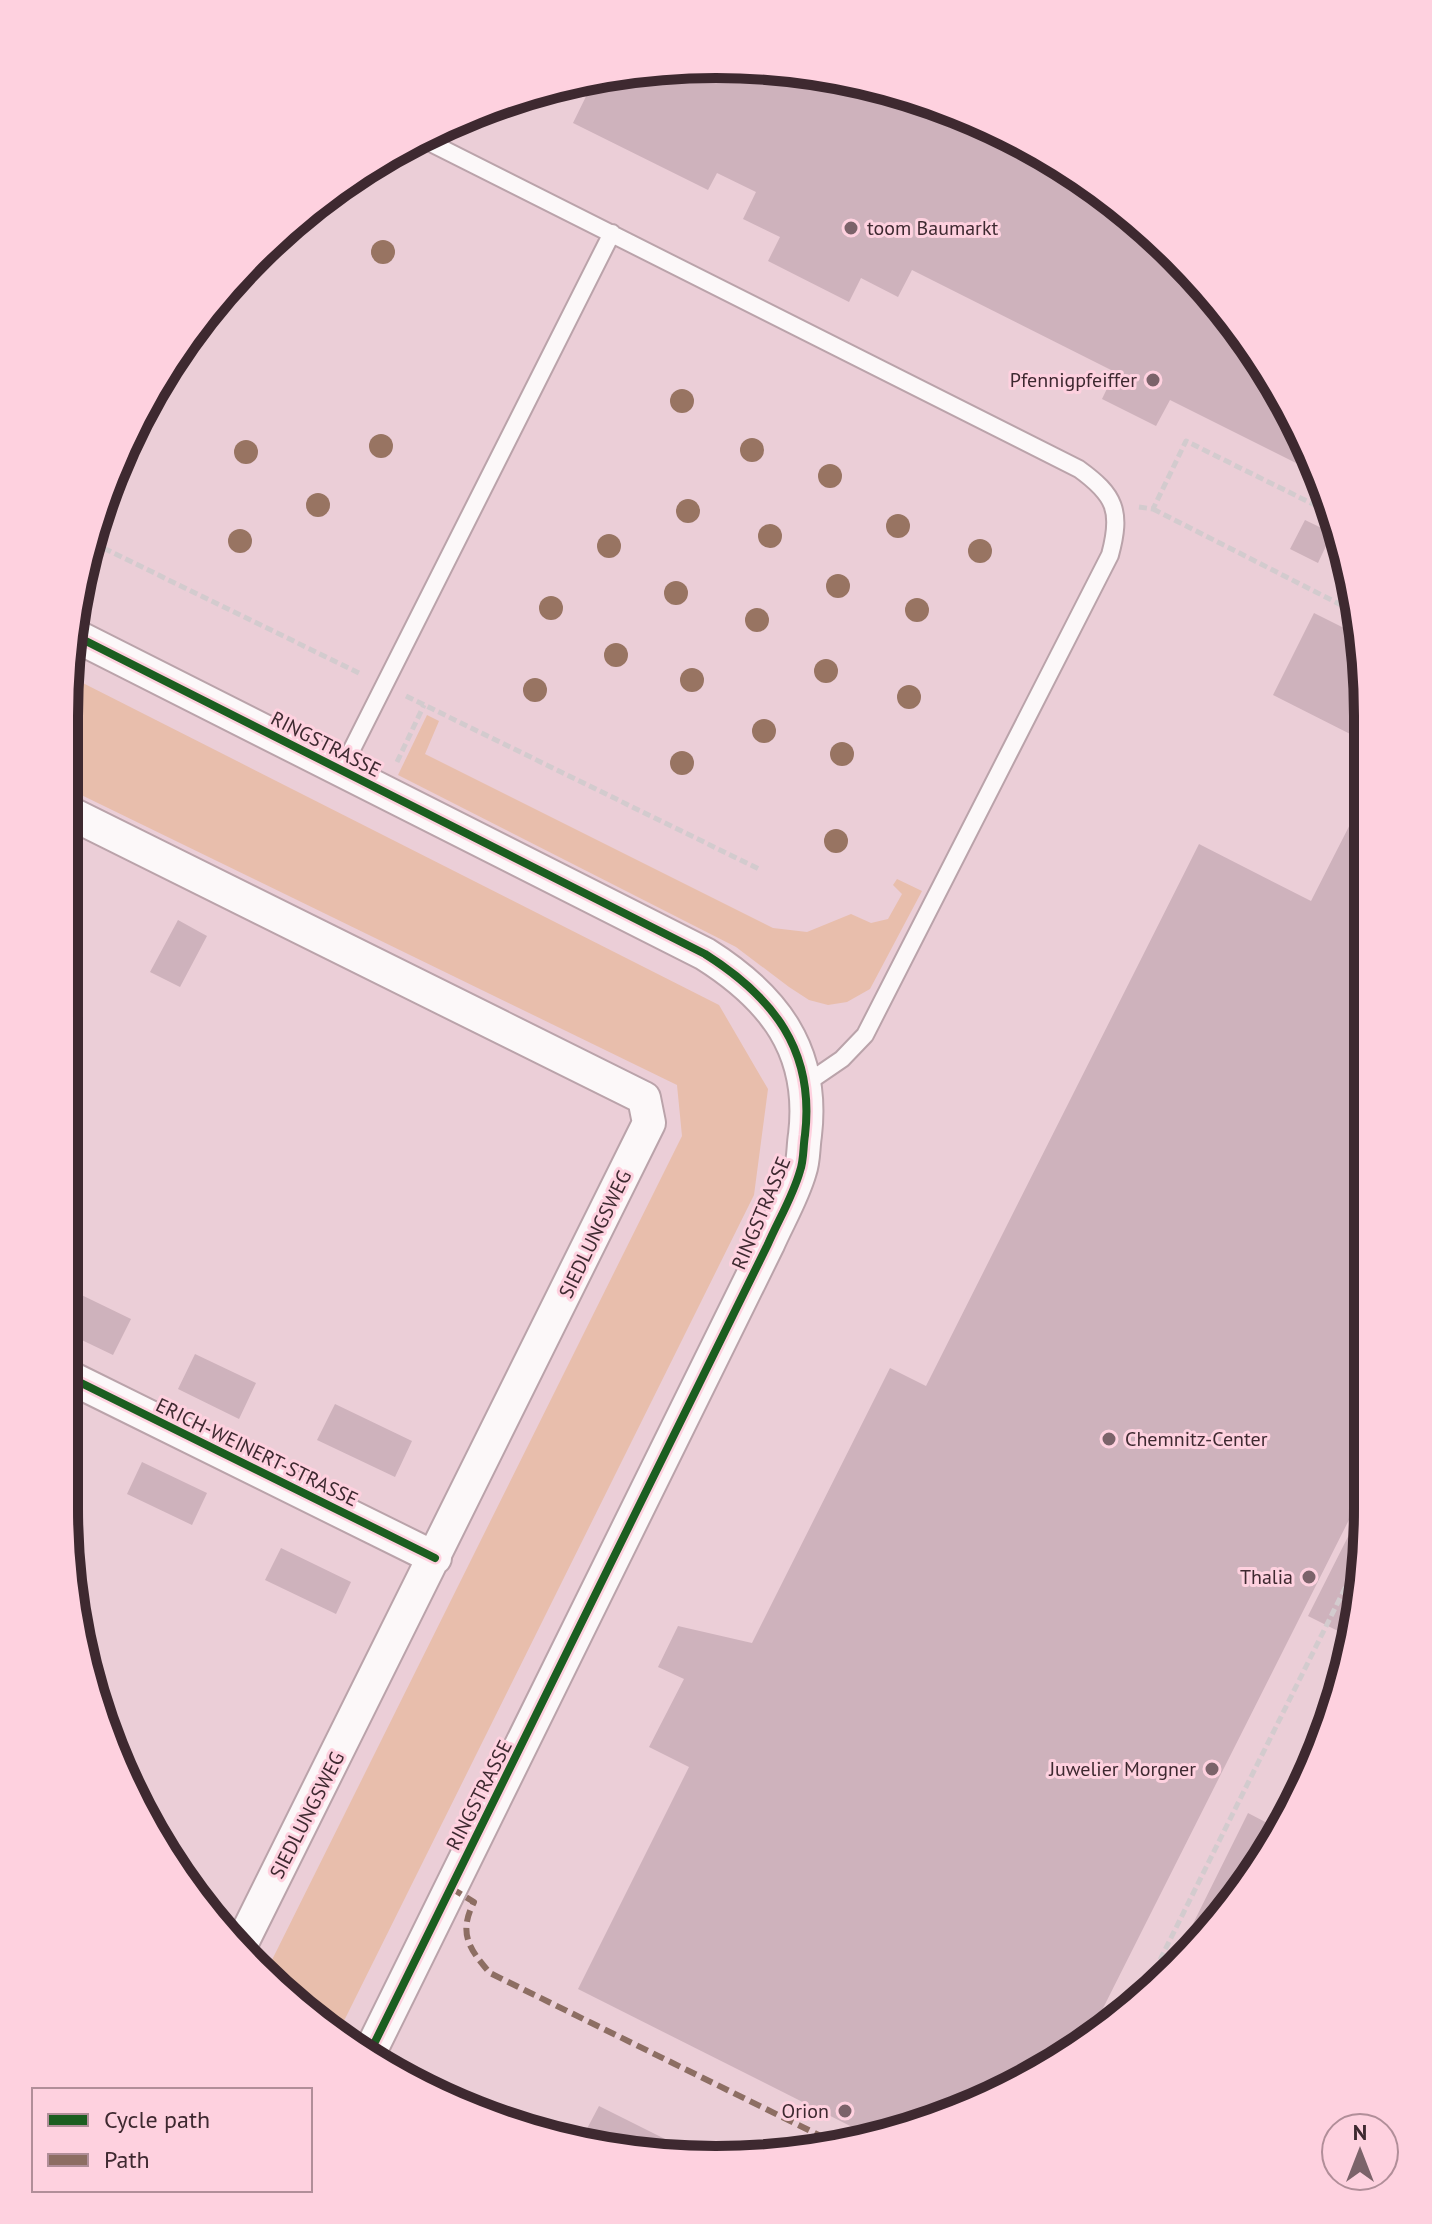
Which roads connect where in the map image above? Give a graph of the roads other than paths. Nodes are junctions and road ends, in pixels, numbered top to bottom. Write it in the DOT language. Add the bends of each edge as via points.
graph roads {
  1 [pos="434,144"];
  2 [pos="612,233"];
  3 [pos="82,639"];
  4 [pos="342,769"];
  5 [pos="78,817"];
  6 [pos="804,1085"];
  7 [pos="78,1381"];
  8 [pos="435,1558"];
  9 [pos="245,1938"];
  10 [pos="373,2045"];
  1 -- 2 [label="lane"];
  2 -- 4 [label="lane"];
  2 -- 6 [label="lane" via="1079,469 1114,503 1117,532 1110,555 865,1035"];
  3 -- 4 [label="street, RINGSTRASSE"];
  4 -- 6 [label="street, RINGSTRASSE" via="735,973 788,1033"];
  5 -- 8 [label="street, SIEDLUNGSWEG" via="644,1098 649,1123"];
  6 -- 10 [label="street, RINGSTRASSE" via="807,1118 801,1171"];
  7 -- 8 [label="street, ERICH-WEINERT-STRASSE"];
  8 -- 9 [label="street, SIEDLUNGSWEG"];
}
